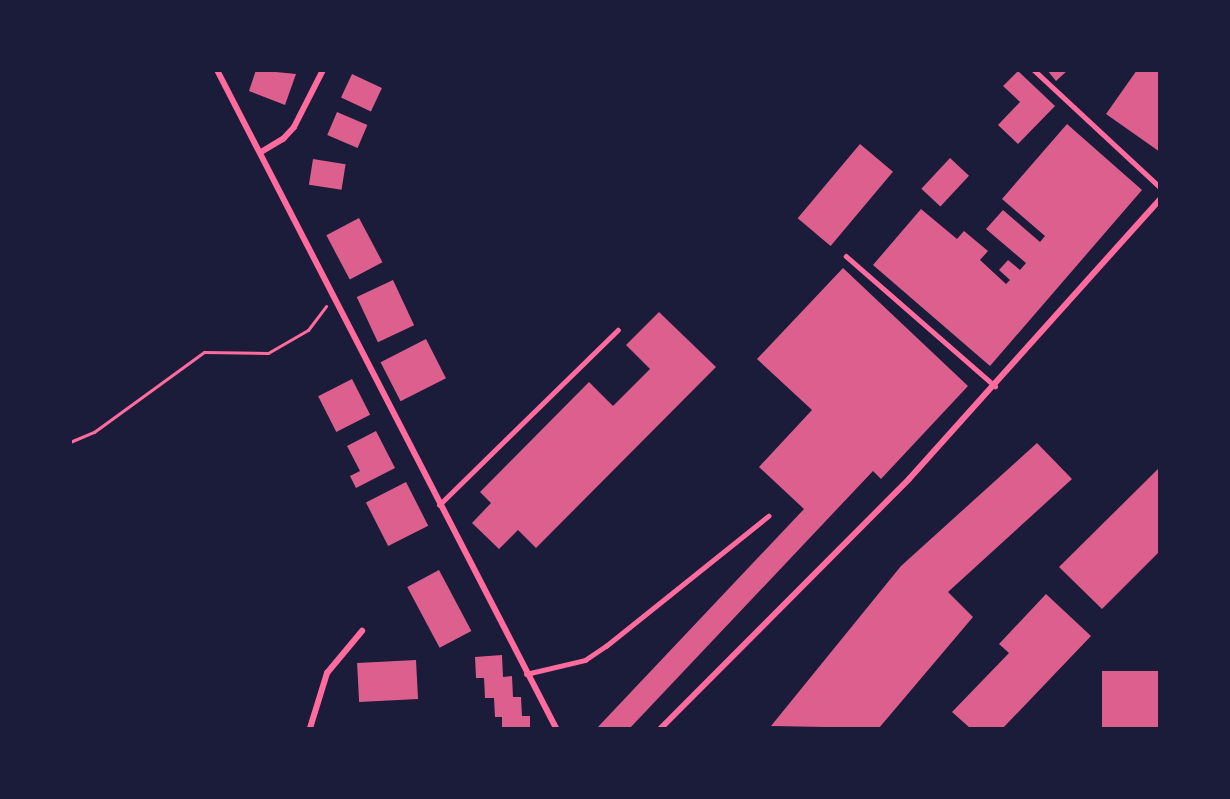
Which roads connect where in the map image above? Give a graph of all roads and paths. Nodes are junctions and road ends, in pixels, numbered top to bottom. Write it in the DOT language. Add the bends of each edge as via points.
graph roads {
  1 [pos="217,70"];
  2 [pos="323,70"];
  3 [pos="1034,70"];
  4 [pos="261,152"];
  5 [pos="1160,187"];
  6 [pos="1160,199"];
  7 [pos="846,256"];
  8 [pos="333,296"];
  9 [pos="618,330"];
  10 [pos="995,386"];
  11 [pos="70,442"];
  12 [pos="439,505"];
  13 [pos="768,516"];
  14 [pos="362,631"];
  15 [pos="526,674"];
  16 [pos="310,729"];
  17 [pos="556,729"];
  18 [pos="661,729"];
  1 -- 4 [label="street"];
  2 -- 4 [label="street" via="294,127 284,139"];
  3 -- 5 [label="lane"];
  4 -- 8 [label="street"];
  6 -- 10 [label="street"];
  7 -- 10 [label="lane"];
  8 -- 11 [label="path" via="308,330 268,353 204,352 94,432"];
  8 -- 12 [label="street"];
  9 -- 12 [label="lane"];
  10 -- 18 [label="street" via="909,479"];
  12 -- 15 [label="street"];
  13 -- 15 [label="lane" via="585,660"];
  14 -- 16 [label="street" via="327,673"];
  15 -- 17 [label="street"];
}
